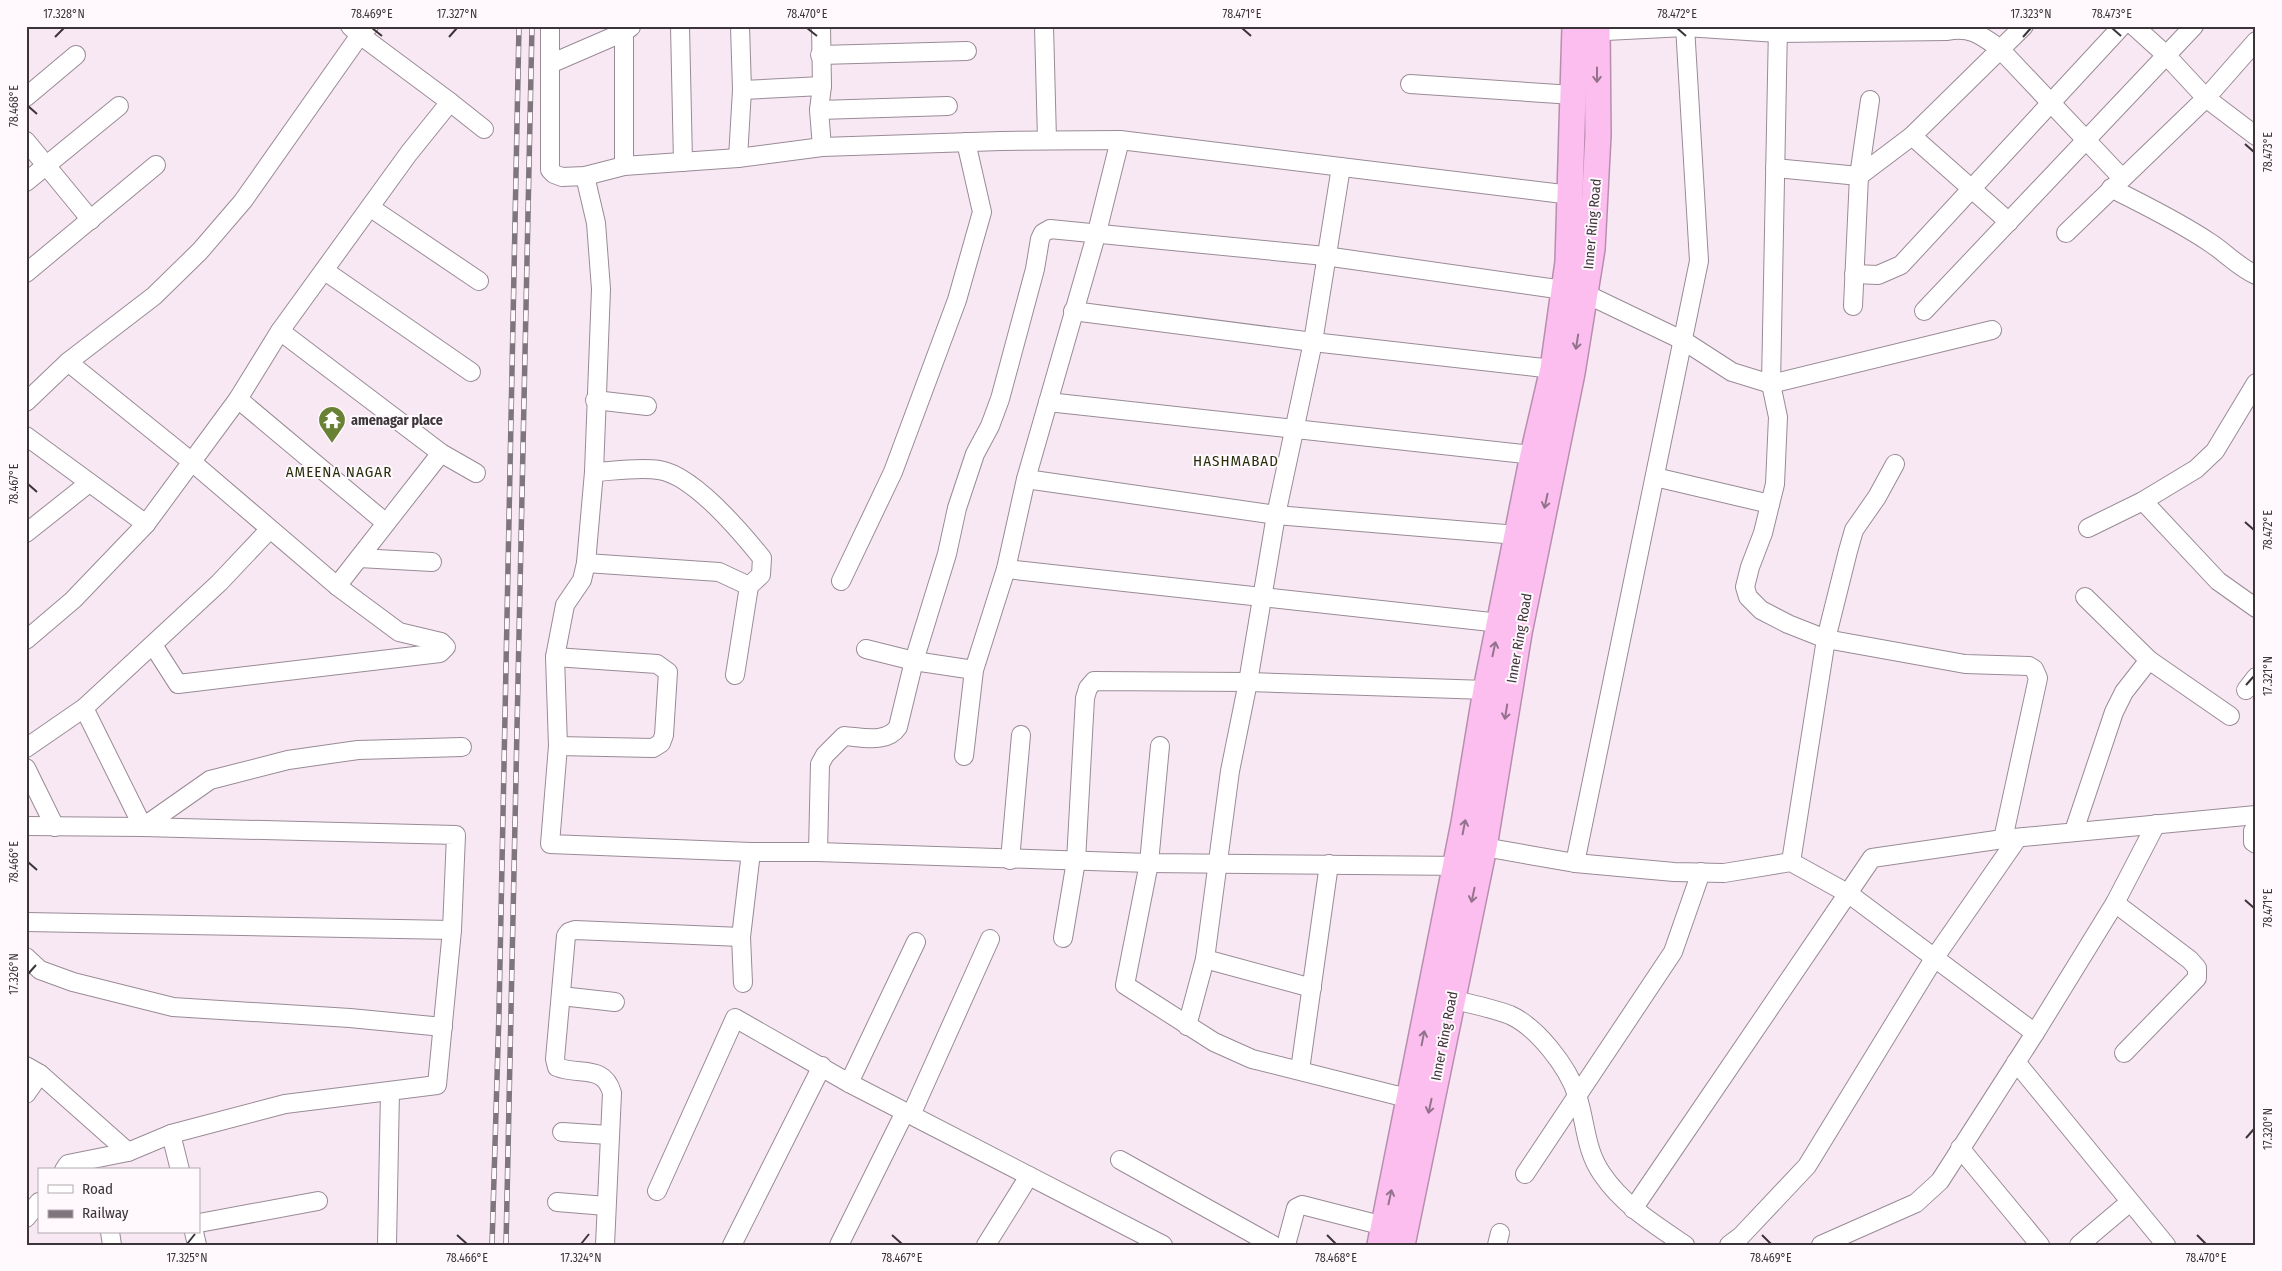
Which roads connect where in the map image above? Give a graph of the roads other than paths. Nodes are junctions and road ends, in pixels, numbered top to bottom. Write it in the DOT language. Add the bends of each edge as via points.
graph roads {
  1 [pos="550,26"];
  2 [pos="680,26"];
  3 [pos="740,26"];
  4 [pos="821,26"];
  5 [pos="1044,26"];
  6 [pos="2024,26"];
  7 [pos="2122,26"];
  8 [pos="2134,26"];
  9 [pos="2194,26"];
  10 [pos="1685,27"];
  11 [pos="626,28"];
  12 [pos="360,29"];
  13 [pos="1586,29"];
  14 [pos="1778,30"];
  15 [pos="1855,30"];
  16 [pos="2256,41"];
  17 [pos="1999,48"];
  18 [pos="967,51"];
  19 [pos="76,55"];
  20 [pos="820,55"];
  21 [pos="2166,55"];
  22 [pos="550,64"];
  23 [pos="1410,84"];
  24 [pos="822,86"];
  25 [pos="742,90"];
  26 [pos="1574,95"];
  27 [pos="26,97"];
  28 [pos="2206,98"];
  29 [pos="1870,100"];
  30 [pos="450,102"];
  31 [pos="2052,104"];
  32 [pos="119,106"];
  33 [pos="948,106"];
  34 [pos="819,110"];
  35 [pos="484,129"];
  36 [pos="1912,136"];
  37 [pos="2256,136"];
  38 [pos="2087,139"];
  39 [pos="1047,140"];
  40 [pos="1120,140"];
  41 [pos="26,141"];
  42 [pos="966,142"];
  43 [pos="822,147"];
  44 [pos="738,158"];
  45 [pos="683,162"];
  46 [pos="46,165"];
  47 [pos="156,165"];
  48 [pos="624,166"];
  49 [pos="1340,166"];
  50 [pos="1775,168"];
  51 [pos="585,176"];
  52 [pos="1860,176"];
  53 [pos="26,182"];
  54 [pos="2117,183"];
  55 [pos="1970,188"];
  56 [pos="1571,195"];
  57 [pos="371,208"];
  58 [pos="91,220"];
  59 [pos="2009,222"];
  60 [pos="1097,232"];
  61 [pos="2066,233"];
  62 [pos="1325,256"];
  63 [pos="325,270"];
  64 [pos="26,273"];
  65 [pos="1854,274"];
  66 [pos="2256,275"];
  67 [pos="479,281"];
  68 [pos="1574,292"];
  69 [pos="1853,306"];
  70 [pos="1924,310"];
  71 [pos="1073,311"];
  72 [pos="1992,330"];
  73 [pos="280,331"];
  74 [pos="1313,342"];
  75 [pos="1684,342"];
  76 [pos="68,362"];
  77 [pos="1553,369"];
  78 [pos="471,372"];
  79 [pos="1771,384"];
  80 [pos="2255,387"];
  81 [pos="238,399"];
  82 [pos="595,400"];
  83 [pos="26,402"];
  84 [pos="1048,402"];
  85 [pos="647,406"];
  86 [pos="1293,430"];
  87 [pos="26,436"];
  88 [pos="441,453"];
  89 [pos="1533,455"];
  90 [pos="192,462"];
  91 [pos="1895,464"];
  92 [pos="594,472"];
  93 [pos="476,473"];
  94 [pos="1656,477"];
  95 [pos="1026,479"];
  96 [pos="89,482"];
  97 [pos="2143,501"];
  98 [pos="1770,504"];
  99 [pos="1276,514"];
  100 [pos="386,523"];
  101 [pos="146,524"];
  102 [pos="2088,528"];
  103 [pos="269,530"];
  104 [pos="26,533"];
  105 [pos="1517,535"];
  106 [pos="359,558"];
  107 [pos="432,562"];
  108 [pos="586,563"];
  109 [pos="1006,569"];
  110 [pos="842,581"];
  111 [pos="337,586"];
  112 [pos="749,586"];
  113 [pos="2085,597"];
  114 [pos="1263,598"];
  115 [pos="2256,608"];
  116 [pos="1500,624"];
  117 [pos="1826,639"];
  118 [pos="26,640"];
  119 [pos="153,645"];
  120 [pos="866,650"];
  121 [pos="555,657"];
  122 [pos="2149,660"];
  123 [pos="914,661"];
  124 [pos="974,670"];
  125 [pos="735,674"];
  126 [pos="1248,682"];
  127 [pos="1486,690"];
  128 [pos="84,708"];
  129 [pos="2230,716"];
  130 [pos="1021,736"];
  131 [pos="462,746"];
  132 [pos="558,746"];
  133 [pos="1160,746"];
  134 [pos="26,748"];
  135 [pos="964,756"];
  136 [pos="26,768"];
  137 [pos="2256,815"];
  138 [pos="2156,824"];
  139 [pos="26,826"];
  140 [pos="55,827"];
  141 [pos="142,827"];
  142 [pos="2256,828"];
  143 [pos="2074,831"];
  144 [pos="2010,839"];
  145 [pos="2256,844"];
  146 [pos="751,852"];
  147 [pos="818,852"];
  148 [pos="1010,860"];
  149 [pos="1473,860"];
  150 [pos="1076,861"];
  151 [pos="1791,862"];
  152 [pos="1149,863"];
  153 [pos="1575,863"];
  154 [pos="1218,864"];
  155 [pos="1330,864"];
  156 [pos="1701,872"];
  157 [pos="1849,894"];
  158 [pos="2115,903"];
  159 [pos="26,922"];
  160 [pos="452,930"];
  161 [pos="741,937"];
  162 [pos="1063,938"];
  163 [pos="990,939"];
  164 [pos="916,942"];
  165 [pos="26,957"];
  166 [pos="1935,957"];
  167 [pos="1205,959"];
  168 [pos="743,983"];
  169 [pos="1312,988"];
  170 [pos="560,996"];
  171 [pos="1451,999"];
  172 [pos="615,1002"];
  173 [pos="1187,1026"];
  174 [pos="443,1027"];
  175 [pos="2035,1033"];
  176 [pos="2124,1053"];
  177 [pos="2016,1062"];
  178 [pos="822,1066"];
  179 [pos="33,1070"];
  180 [pos="1300,1070"];
  181 [pos="849,1083"];
  182 [pos="390,1091"];
  183 [pos="26,1094"];
  184 [pos="1577,1094"];
  185 [pos="1411,1099"];
  186 [pos="908,1113"];
  187 [pos="562,1132"];
  188 [pos="172,1134"];
  189 [pos="609,1135"];
  190 [pos="1960,1148"];
  191 [pos="128,1152"];
  192 [pos="1120,1160"];
  193 [pos="104,1164"];
  194 [pos="65,1168"];
  195 [pos="180,1168"];
  196 [pos="1525,1174"];
  197 [pos="1029,1176"];
  198 [pos="657,1191"];
  199 [pos="318,1200"];
  200 [pos="557,1202"];
  201 [pos="2130,1202"];
  202 [pos="606,1206"];
  203 [pos="1633,1209"];
  204 [pos="200,1223"];
  205 [pos="1382,1235"];
  206 [pos="386,1245"];
  207 [pos="605,1245"];
  208 [pos="732,1245"];
  209 [pos="839,1245"];
  210 [pos="986,1245"];
  211 [pos="1163,1245"];
  212 [pos="1273,1245"];
  213 [pos="1286,1245"];
  214 [pos="1402,1245"];
  215 [pos="1684,1245"];
  216 [pos="1729,1245"];
  217 [pos="1821,1245"];
  218 [pos="2040,1245"];
  219 [pos="2079,1245"];
  220 [pos="2166,1245"];
  1 -- 22 [label="street"];
  2 -- 45 [label="street"];
  3 -- 25 [label="street"];
  4 -- 20 [label="street"];
  5 -- 39 [label="street"];
  6 -- 17 [label="street"];
  7 -- 31 [label="street"];
  8 -- 21 [label="street"];
  9 -- 21 [label="street"];
  10 -- 13 [label="street"];
  10 -- 14 [label="street"];
  10 -- 75 [label="street" via="1698,261"];
  11 -- 22 [label="street"];
  11 -- 48 [label="street"];
  12 -- 30 [label="street"];
  12 -- 76 [label="street" via="243,201 200,251 154,296"];
  13 -- 26 [label="highway, Inner Ring Road"];
  13 -- 68 [label="highway, Inner Ring Road, one-way" via="1597,144 1592,249"];
  14 -- 15 [label="street"];
  14 -- 50 [label="street"];
  15 -- 17 [label="street" via="1947,31 1961,28 1975,32"];
  16 -- 28 [label="street"];
  17 -- 31 [label="street"];
  17 -- 36 [label="street"];
  18 -- 20 [label="street"];
  19 -- 27 [label="street"];
  20 -- 24 [label="street"];
  21 -- 28 [label="street"];
  21 -- 38 [label="street"];
  22 -- 51 [label="street" via="550,170 562,177"];
  23 -- 26 [label="street"];
  24 -- 25 [label="street"];
  24 -- 34 [label="street"];
  25 -- 44 [label="street"];
  26 -- 56 [label="highway, Inner Ring Road"];
  28 -- 37 [label="street"];
  28 -- 54 [label="street"];
  29 -- 52 [label="street"];
  30 -- 35 [label="street"];
  30 -- 57 [label="street"];
  31 -- 38 [label="street"];
  31 -- 55 [label="street"];
  32 -- 46 [label="street"];
  33 -- 34 [label="street"];
  34 -- 43 [label="street"];
  36 -- 52 [label="street"];
  36 -- 55 [label="street"];
  38 -- 54 [label="street"];
  38 -- 59 [label="street"];
  39 -- 40 [label="street"];
  39 -- 42 [label="street"];
  40 -- 49 [label="street"];
  40 -- 60 [label="street"];
  41 -- 46 [label="street"];
  42 -- 43 [label="street"];
  42 -- 110 [label="street" via="982,212 960,292 893,472"];
  43 -- 44 [label="street"];
  44 -- 45 [label="street"];
  45 -- 48 [label="street"];
  46 -- 53 [label="street"];
  46 -- 58 [label="street"];
  47 -- 58 [label="street"];
  48 -- 51 [label="street"];
  49 -- 56 [label="street"];
  49 -- 62 [label="street"];
  50 -- 52 [label="street"];
  50 -- 79 [label="street"];
  51 -- 82 [label="street" via="596,223 601,289"];
  52 -- 65 [label="street"];
  54 -- 61 [label="street"];
  54 -- 66 [label="street"];
  55 -- 59 [label="street"];
  55 -- 65 [label="street" via="1901,265 1878,275"];
  56 -- 68 [label="highway, Inner Ring Road"];
  57 -- 63 [label="street"];
  57 -- 67 [label="street"];
  58 -- 64 [label="street"];
  59 -- 70 [label="street"];
  60 -- 62 [label="street"];
  60 -- 71 [label="street"];
  60 -- 123 [label="street" via="1050,228 1040,239 1000,399 972,463 957,508 947,554"];
  62 -- 68 [label="street"];
  62 -- 74 [label="street"];
  63 -- 73 [label="street"];
  63 -- 78 [label="street"];
  65 -- 69 [label="street"];
  68 -- 75 [label="street"];
  68 -- 77 [label="highway, Inner Ring Road"];
  68 -- 149 [label="highway, Inner Ring Road, one-way" via="1572,373"];
  71 -- 74 [label="street"];
  71 -- 84 [label="street"];
  72 -- 79 [label="street"];
  73 -- 81 [label="street"];
  73 -- 88 [label="street"];
  74 -- 77 [label="street"];
  74 -- 86 [label="street"];
  75 -- 79 [label="street" via="1732,372"];
  75 -- 94 [label="street"];
  76 -- 83 [label="street"];
  76 -- 90 [label="street"];
  77 -- 89 [label="highway, Inner Ring Road"];
  79 -- 98 [label="street" via="1778,418 1775,484"];
  80 -- 97 [label="street" via="2215,451 2196,469"];
  81 -- 90 [label="street"];
  81 -- 100 [label="street"];
  82 -- 85 [label="street"];
  82 -- 92 [label="street"];
  84 -- 86 [label="street"];
  84 -- 95 [label="street"];
  86 -- 89 [label="street"];
  86 -- 99 [label="street"];
  87 -- 96 [label="street"];
  88 -- 93 [label="street"];
  88 -- 100 [label="street"];
  89 -- 105 [label="highway, Inner Ring Road"];
  90 -- 101 [label="street"];
  90 -- 103 [label="street"];
  91 -- 117 [label="street" via="1854,530"];
  92 -- 108 [label="street"];
  92 -- 112 [label="street" via="658,469 671,472 686,482 726,515 762,558 761,575"];
  94 -- 98 [label="street"];
  94 -- 153 [label="street"];
  95 -- 99 [label="street"];
  95 -- 109 [label="street"];
  96 -- 101 [label="street"];
  96 -- 104 [label="street"];
  97 -- 102 [label="street"];
  97 -- 115 [label="street" via="2218,581"];
  98 -- 117 [label="street" via="1745,587 1748,597 1761,610"];
  99 -- 105 [label="street"];
  99 -- 114 [label="street"];
  100 -- 106 [label="street"];
  101 -- 118 [label="street" via="73,600"];
  103 -- 111 [label="street"];
  103 -- 119 [label="street" via="220,583"];
  105 -- 116 [label="highway, Inner Ring Road"];
  106 -- 107 [label="street"];
  106 -- 111 [label="street"];
  108 -- 112 [label="street" via="719,572"];
  108 -- 121 [label="street" via="582,580 565,605"];
  109 -- 114 [label="street"];
  109 -- 124 [label="street"];
  111 -- 119 [label="street" via="399,632 442,642 446,649 440,653 178,684"];
  112 -- 125 [label="street"];
  113 -- 122 [label="street"];
  114 -- 116 [label="street"];
  114 -- 126 [label="street"];
  127 -- 116 [label="highway, Inner Ring Road, one-way"];
  117 -- 144 [label="street" via="1965,664 2029,666 2034,669 2038,678"];
  117 -- 151 [label="street"];
  119 -- 128 [label="street"];
  120 -- 123 [label="street"];
  121 -- 132 [label="street"];
  121 -- 132 [label="street" via="657,664 668,672 661,743 653,748"];
  122 -- 129 [label="street"];
  122 -- 143 [label="street" via="2124,692 2114,712"];
  123 -- 124 [label="street"];
  123 -- 147 [label="street" via="894,733 885,738 844,736 820,764"];
  124 -- 135 [label="street"];
  126 -- 127 [label="street"];
  126 -- 150 [label="street" via="1098,680 1090,684 1085,698"];
  126 -- 154 [label="street" via="1230,771"];
  149 -- 127 [label="highway, Inner Ring Road, one-way"];
  128 -- 134 [label="street"];
  128 -- 141 [label="street"];
  130 -- 148 [label="street"];
  131 -- 141 [label="street" via="358,750 288,760 210,780"];
  132 -- 146 [label="street" via="550,844"];
  133 -- 152 [label="street"];
  136 -- 140 [label="street"];
  137 -- 138 [label="street"];
  138 -- 143 [label="street"];
  138 -- 158 [label="street"];
  139 -- 140 [label="street"];
  140 -- 141 [label="street"];
  141 -- 160 [label="street" via="456,835"];
  142 -- 145 [label="street" via="2253,842"];
  143 -- 144 [label="street"];
  144 -- 157 [label="street" via="1872,858"];
  144 -- 166 [label="street"];
  146 -- 147 [label="street"];
  146 -- 161 [label="street"];
  147 -- 148 [label="street"];
  148 -- 150 [label="street"];
  149 -- 153 [label="street"];
  149 -- 155 [label="street"];
  149 -- 171 [label="highway, Inner Ring Road, one-way"];
  185 -- 149 [label="highway, Inner Ring Road, one-way"];
  150 -- 152 [label="street"];
  150 -- 162 [label="street"];
  151 -- 156 [label="street" via="1724,872"];
  151 -- 157 [label="street"];
  152 -- 154 [label="street"];
  152 -- 173 [label="street" via="1124,982 1128,988"];
  153 -- 156 [label="street"];
  154 -- 155 [label="street"];
  154 -- 167 [label="street"];
  155 -- 169 [label="street"];
  156 -- 184 [label="street" via="1673,952"];
  157 -- 166 [label="street"];
  157 -- 203 [label="street"];
  158 -- 175 [label="street"];
  158 -- 176 [label="street" via="2197,968 2197,978"];
  159 -- 160 [label="street"];
  160 -- 174 [label="street"];
  161 -- 168 [label="street"];
  161 -- 170 [label="street" via="575,930 566,936"];
  163 -- 186 [label="street"];
  164 -- 181 [label="street"];
  165 -- 174 [label="street" via="40,970 73,982 173,1007"];
  166 -- 175 [label="street"];
  166 -- 216 [label="street" via="1808,1166"];
  167 -- 169 [label="street"];
  167 -- 173 [label="street"];
  169 -- 180 [label="street"];
  170 -- 172 [label="street"];
  170 -- 189 [label="street" via="557,1067 604,1076 612,1093"];
  171 -- 184 [label="street" via="1510,1015 1526,1025 1542,1039"];
  171 -- 214 [label="highway, Inner Ring Road, one-way"];
  173 -- 180 [label="street" via="1252,1058"];
  174 -- 182 [label="street" via="437,1085"];
  175 -- 177 [label="street"];
  177 -- 190 [label="street"];
  177 -- 201 [label="street"];
  178 -- 181 [label="street"];
  178 -- 198 [label="street" via="735,1018"];
  178 -- 208 [label="street"];
  179 -- 183 [label="street"];
  179 -- 191 [label="street"];
  180 -- 185 [label="street"];
  181 -- 186 [label="street"];
  182 -- 188 [label="street" via="285,1104"];
  182 -- 206 [label="street"];
  184 -- 196 [label="street"];
  184 -- 203 [label="street" via="1588,1144 1600,1172"];
  205 -- 185 [label="highway, Inner Ring Road, one-way"];
  186 -- 197 [label="street"];
  186 -- 209 [label="street"];
  187 -- 189 [label="street"];
  188 -- 191 [label="street"];
  188 -- 195 [label="street"];
  189 -- 202 [label="street"];
  190 -- 217 [label="street" via="1940,1181 1916,1204"];
  190 -- 218 [label="street"];
  191 -- 193 [label="street"];
  192 -- 212 [label="street"];
  193 -- 194 [label="street" via="68,1164"];
  197 -- 210 [label="street"];
  197 -- 211 [label="street"];
  199 -- 204 [label="street"];
  200 -- 202 [label="street"];
  201 -- 219 [label="street"];
  201 -- 220 [label="street"];
  202 -- 207 [label="street"];
  203 -- 215 [label="street"];
  205 -- 213 [label="street" via="1302,1205 1296,1208"];
}
